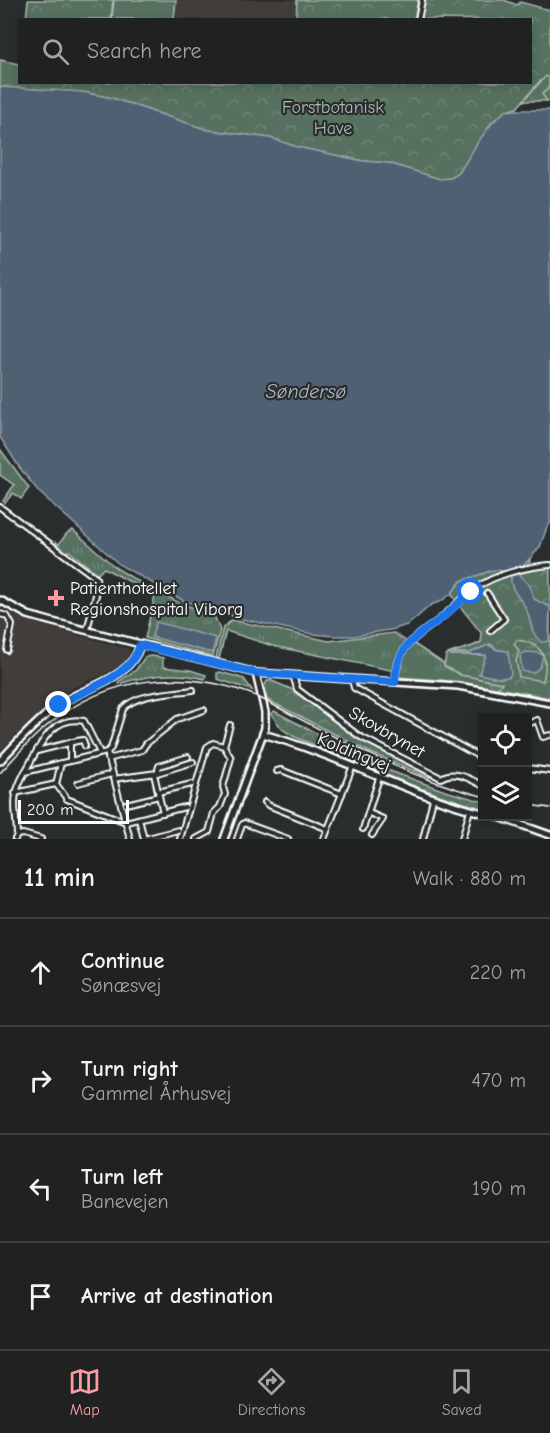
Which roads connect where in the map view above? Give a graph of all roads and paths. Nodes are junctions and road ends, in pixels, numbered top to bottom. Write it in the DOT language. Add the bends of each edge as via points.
graph roads {
  1 [pos="422,0"];
  2 [pos="418,18"];
  3 [pos="0,507"];
  4 [pos="550,565"];
  5 [pos="488,594"];
  6 [pos="0,600"];
  7 [pos="0,614"];
  8 [pos="87,631"];
  9 [pos="490,632"];
  10 [pos="140,645"];
  11 [pos="7,650"];
  12 [pos="256,673"];
  13 [pos="293,675"];
  14 [pos="352,679"];
  15 [pos="395,682"];
  16 [pos="193,690"];
  17 [pos="550,703"];
  18 [pos="204,710"];
  19 [pos="532,722"];
  20 [pos="230,725"];
  21 [pos="263,734"];
  22 [pos="550,735"];
  23 [pos="70,742"];
  24 [pos="85,746"];
  25 [pos="224,746"];
  26 [pos="37,751"];
  27 [pos="106,752"];
  28 [pos="100,753"];
  29 [pos="478,755"];
  30 [pos="188,757"];
  31 [pos="108,759"];
  32 [pos="70,760"];
  33 [pos="0,761"];
  34 [pos="193,762"];
  35 [pos="61,763"];
  36 [pos="352,768"];
  37 [pos="532,769"];
  38 [pos="277,771"];
  39 [pos="550,771"];
  40 [pos="25,772"];
  41 [pos="155,773"];
  42 [pos="112,776"];
  43 [pos="380,778"];
  44 [pos="78,783"];
  45 [pos="478,783"];
  46 [pos="56,784"];
  47 [pos="192,784"];
  48 [pos="15,793"];
  49 [pos="159,794"];
  50 [pos="342,794"];
  51 [pos="433,799"];
  52 [pos="265,802"];
  53 [pos="126,804"];
  54 [pos="184,807"];
  55 [pos="470,810"];
  56 [pos="478,812"];
  57 [pos="163,813"];
  58 [pos="369,813"];
  59 [pos="140,819"];
  60 [pos="510,821"];
  61 [pos="126,822"];
  62 [pos="328,829"];
  63 [pos="363,829"];
  64 [pos="178,831"];
  65 [pos="372,835"];
  66 [pos="550,835"];
  67 [pos="16,837"];
  68 [pos="41,839"];
  69 [pos="130,839"];
  70 [pos="180,839"];
  71 [pos="196,839"];
  72 [pos="224,839"];
  73 [pos="237,839"];
  74 [pos="288,839"];
  75 [pos="324,839"];
  76 [pos="423,839"];
  77 [pos="462,839"];
  1 -- 2 [label="street"];
  3 -- 8 [label="street" via="94,575 98,582"];
  4 -- 15 [label="street" via="528,568 476,588 409,642"];
  5 -- 9 [label="street" via="504,619"];
  6 -- 8 [label="street" via="28,615"];
  7 -- 11 [label="street" via="7,616 12,625"];
  8 -- 10 [label="street"];
  10 -- 12 [label="street"];
  10 -- 33 [label="street" via="126,669 59,705"];
  12 -- 13 [label="street"];
  12 -- 21 [label="street" via="266,720"];
  13 -- 14 [label="street"];
  13 -- 45 [label="street, Skovbrynet" via="297,689 372,744 441,778 456,774"];
  14 -- 15 [label="street"];
  14 -- 29 [label="street" via="354,688"];
  15 -- 17 [label="street" via="458,686"];
  16 -- 27 [label="street" via="151,696 126,705 111,748"];
  18 -- 31 [label="street" via="177,718 142,750"];
  19 -- 22 [label="street" via="537,720 543,737"];
  20 -- 25 [label="street"];
  21 -- 36 [label="street, Koldingvej"];
  21 -- 72 [label="street"];
  23 -- 24 [label="street" via="83,741"];
  23 -- 26 [label="street"];
  23 -- 32 [label="street"];
  25 -- 70 [label="street" via="213,743 207,747"];
  25 -- 71 [label="street" via="231,758 223,787 225,794 209,832"];
  26 -- 28 [label="street" via="52,728 80,720 86,723"];
  26 -- 40 [label="street"];
  27 -- 28 [label="street"];
  27 -- 31 [label="street"];
  28 -- 32 [label="street"];
  30 -- 41 [label="street" via="159,766"];
  31 -- 42 [label="street"];
  32 -- 35 [label="street"];
  34 -- 41 [label="street"];
  35 -- 40 [label="street"];
  35 -- 46 [label="street"];
  36 -- 43 [label="street, Koldingvej"];
  36 -- 50 [label="street"];
  37 -- 39 [label="street"];
  38 -- 50 [label="street"];
  40 -- 48 [label="street"];
  41 -- 42 [label="street"];
  41 -- 49 [label="street"];
  42 -- 44 [label="street"];
  42 -- 61 [label="street"];
  43 -- 51 [label="street, Koldingvej"];
  43 -- 58 [label="street"];
  46 -- 48 [label="street"];
  46 -- 61 [label="street" via="67,799"];
  47 -- 49 [label="street"];
  48 -- 67 [label="street"];
  49 -- 53 [label="street"];
  49 -- 57 [label="street"];
  50 -- 62 [label="street"];
  51 -- 55 [label="street, Koldingvej"];
  51 -- 76 [label="street"];
  52 -- 62 [label="street"];
  54 -- 57 [label="street"];
  55 -- 56 [label="street, Koldingvej"];
  55 -- 77 [label="street"];
  57 -- 59 [label="street"];
  58 -- 63 [label="street"];
  58 -- 65 [label="street" via="383,819"];
  59 -- 61 [label="street"];
  59 -- 64 [label="street" via="144,839"];
  60 -- 66 [label="street"];
  61 -- 69 [label="street"];
  62 -- 75 [label="street"];
  67 -- 68 [label="street" via="23,834"];
  73 -- 74 [label="street" via="244,823"];
}
